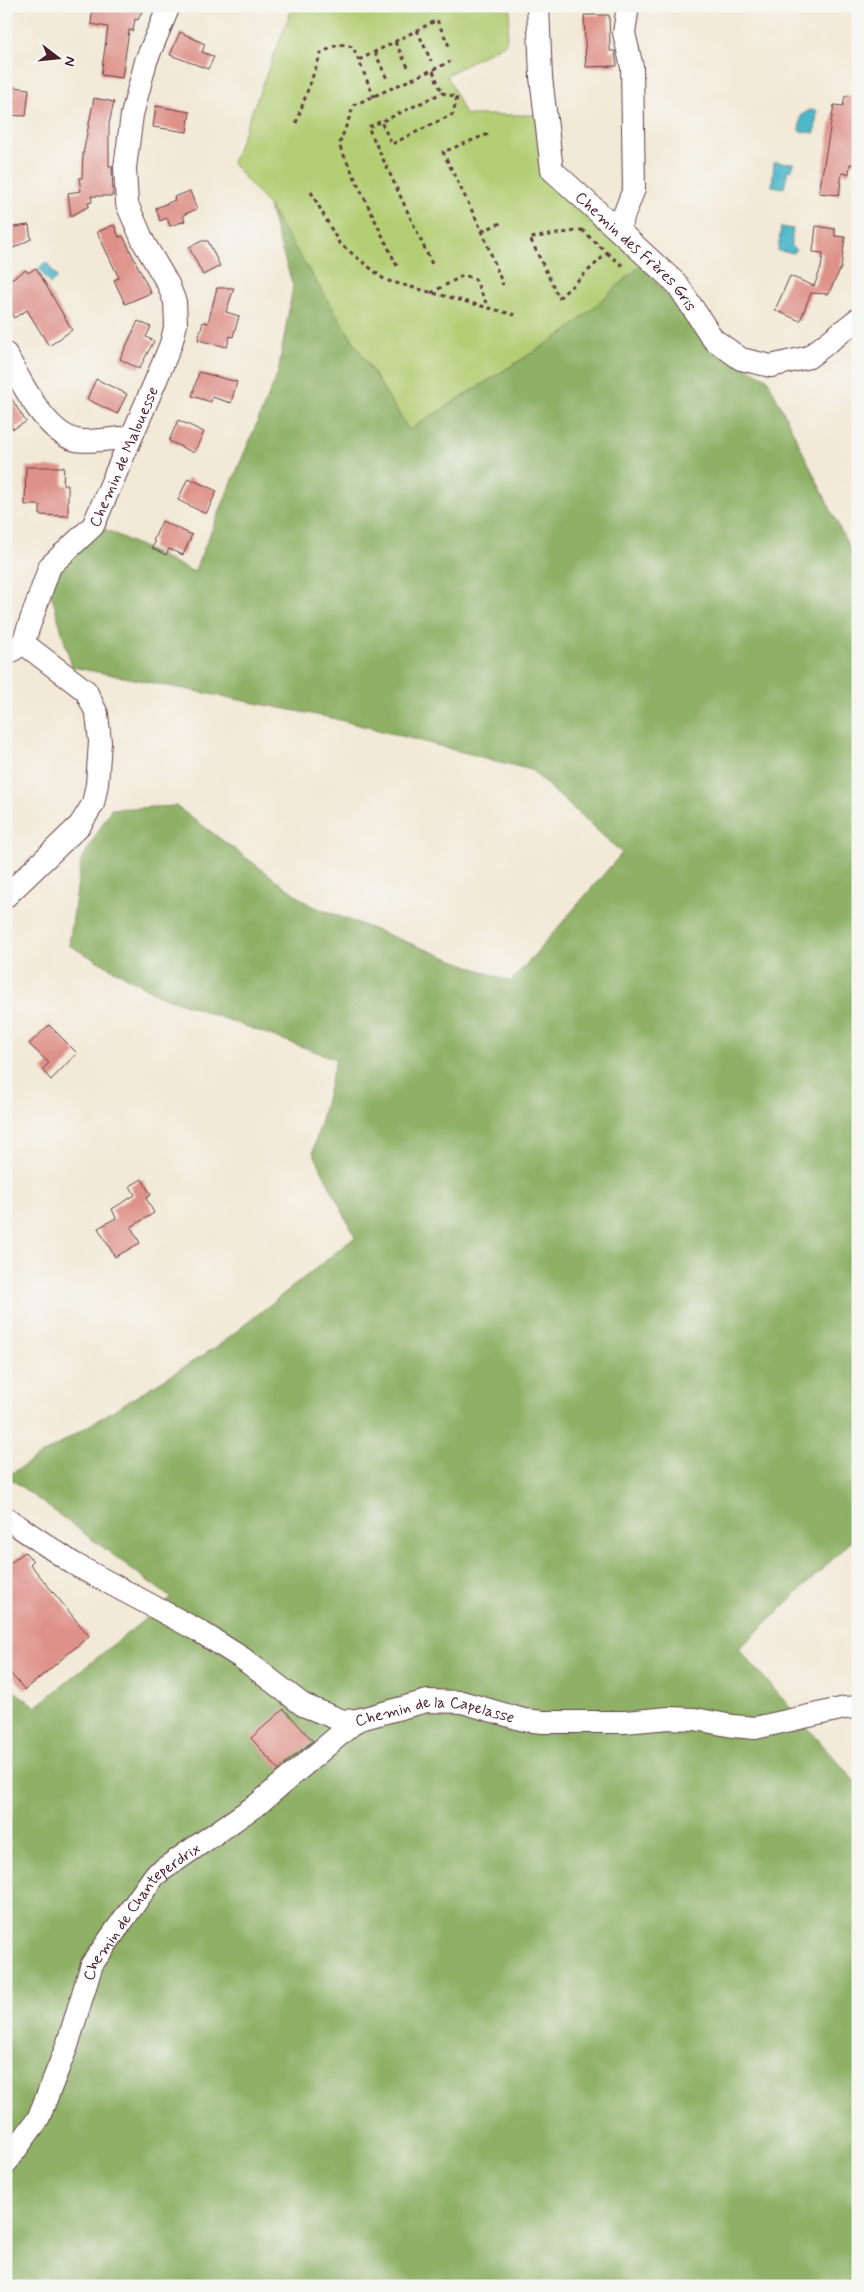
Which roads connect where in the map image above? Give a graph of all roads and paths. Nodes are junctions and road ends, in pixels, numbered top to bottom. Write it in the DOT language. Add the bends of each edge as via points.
graph roads {
  1 [pos="169,6"];
  2 [pos="538,6"];
  3 [pos="628,6"];
  4 [pos="417,30"];
  5 [pos="395,42"];
  6 [pos="450,48"];
  7 [pos="375,52"];
  8 [pos="359,60"];
  9 [pos="432,61"];
  10 [pos="450,62"];
  11 [pos="409,69"];
  12 [pos="433,71"];
  13 [pos="387,79"];
  14 [pos="442,93"];
  15 [pos="374,97"];
  16 [pos="381,122"];
  17 [pos="296,123"];
  18 [pos="488,134"];
  19 [pos="311,192"];
  20 [pos="501,223"];
  21 [pos="618,230"];
  22 [pos="482,231"];
  23 [pos="607,253"];
  24 [pos="432,264"];
  25 [pos="397,266"];
  26 [pos="623,266"];
  27 [pos="503,285"];
  28 [pos="430,293"];
  29 [pos="488,308"];
  30 [pos="515,315"];
  31 [pos="858,319"];
  32 [pos="6,354"];
  33 [pos="131,437"];
  34 [pos="15,649"];
  35 [pos="6,896"];
  36 [pos="6,1518"];
  37 [pos="858,1707"];
  38 [pos="357,1720"];
  39 [pos="6,2163"];
  40 [pos="858,2280"];
  41 [pos="833,2286"];
  1 -- 33 [label="street, Chemin de Malouesse" via="146,61 132,115 125,168 128,204 144,243 168,284 175,302 176,324 171,344"];
  2 -- 21 [label="street, Chemin des Frères Gris" via="541,77 552,170"];
  3 -- 21 [label="street" via="624,33 632,67 634,189"];
  4 -- 5 [label="path"];
  4 -- 6 [label="path" via="437,20"];
  4 -- 9 [label="path"];
  5 -- 7 [label="path"];
  5 -- 11 [label="path"];
  7 -- 8 [label="path"];
  7 -- 13 [label="path"];
  8 -- 15 [label="path"];
  8 -- 17 [label="path" via="353,47 339,44 321,52"];
  10 -- 12 [label="path"];
  12 -- 14 [label="path"];
  12 -- 15 [label="path"];
  14 -- 16 [label="path"];
  14 -- 16 [label="path" via="457,98 453,114 392,144"];
  15 -- 25 [label="path" via="354,106 339,144"];
  16 -- 24 [label="path" via="368,127"];
  18 -- 22 [label="path" via="443,152"];
  19 -- 28 [label="path" via="338,243 385,280"];
  20 -- 22 [label="path"];
  21 -- 31 [label="street, Chemin des Frères Gris" via="677,284 713,340 741,359 771,366 809,357"];
  22 -- 27 [label="path"];
  23 -- 23 [label="path" via="582,230 530,238 559,298"];
  23 -- 26 [label="path"];
  28 -- 29 [label="path"];
  28 -- 29 [label="path" via="464,275 475,279"];
  29 -- 30 [label="path"];
  32 -- 33 [label="street" via="42,414 60,433 76,440"];
  33 -- 34 [label="street, Chemin de Malouesse" via="93,526 50,566"];
  34 -- 35 [label="street, Chemin de Malouesse" via="86,692 97,714 100,742 93,804 80,825"];
  36 -- 38 [label="street, Chemin de la Capelasse" via="74,1564 199,1631 242,1658 303,1705 343,1721"];
  37 -- 38 [label="street, Chemin de la Capelasse" via="755,1728 669,1718 624,1722 543,1722 524,1720 462,1702 427,1701"];
  38 -- 39 [label="street, Chemin de Chanteperdrix" via="258,1804 155,1874 92,1964 67,2046 38,2119"];
  40 -- 41 [label="path"];
}
